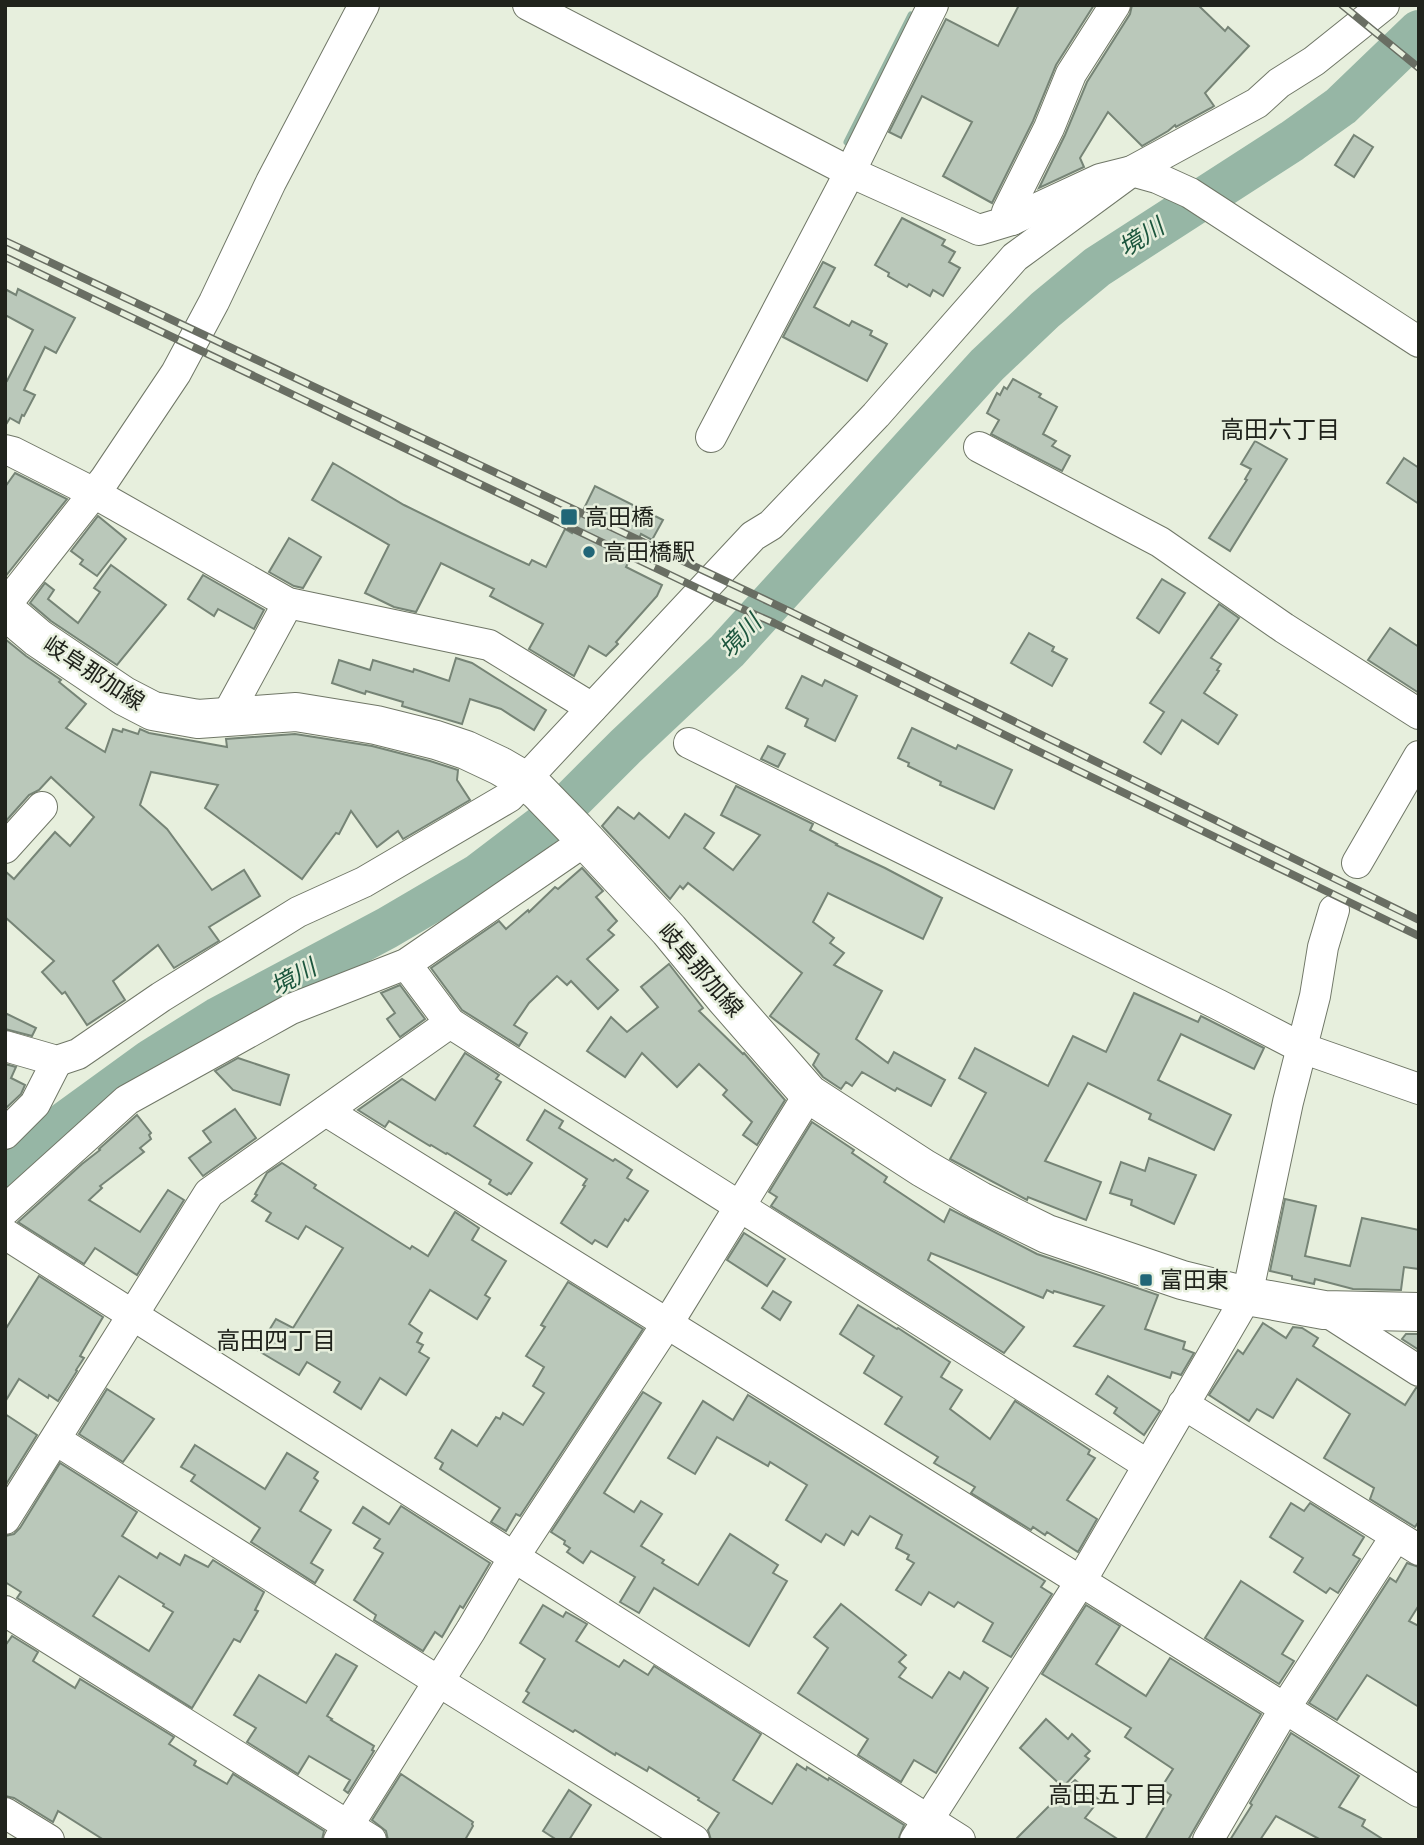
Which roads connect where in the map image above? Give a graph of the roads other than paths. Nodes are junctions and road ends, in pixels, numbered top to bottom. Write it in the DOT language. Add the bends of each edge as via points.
graph roads {
  1 [pos="364,5"];
  2 [pos="527,5"];
  3 [pos="933,5"];
  4 [pos="1115,5"];
  5 [pos="1384,5"];
  6 [pos="850,172"];
  7 [pos="1144,174"];
  8 [pos="1012,220"];
  9 [pos="1419,342"];
  10 [pos="711,437"];
  11 [pos="979,447"];
  12 [pos="5,450"];
  13 [pos="93,493"];
  14 [pos="288,603"];
  15 [pos="5,608"];
  16 [pos="592,708"];
  17 [pos="1419,715"];
  18 [pos="226,717"];
  19 [pos="688,743"];
  20 [pos="1419,756"];
  21 [pos="531,786"];
  22 [pos="42,807"];
  23 [pos="581,836"];
  24 [pos="5,848"];
  25 [pos="1357,863"];
  26 [pos="1334,909"];
  27 [pos="406,964"];
  28 [pos="450,1023"];
  29 [pos="5,1045"];
  30 [pos="1302,1048"];
  31 [pos="57,1061"];
  32 [pos="1419,1089"];
  33 [pos="809,1094"];
  34 [pos="327,1111"];
  35 [pos="5,1134"];
  36 [pos="739,1208"];
  37 [pos="5,1210"];
  38 [pos="5,1234"];
  39 [pos="1247,1296"];
  40 [pos="1324,1310"];
  41 [pos="1419,1312"];
  42 [pos="132,1315"];
  43 [pos="667,1323"];
  44 [pos="1419,1370"];
  45 [pos="1183,1404"];
  46 [pos="56,1440"];
  47 [pos="1148,1465"];
  48 [pos="5,1519"];
  49 [pos="1408,1543"];
  50 [pos="514,1557"];
  51 [pos="1080,1581"];
  52 [pos="5,1611"];
  53 [pos="438,1681"];
  54 [pos="1285,1708"];
  55 [pos="1419,1791"];
  56 [pos="5,1813"];
  57 [pos="921,1829"];
  58 [pos="353,1835"];
  59 [pos="49,1840"];
  60 [pos="694,1840"];
  61 [pos="960,1840"];
  62 [pos="1208,1840"];
  1 -- 13 [label="street" via="176,373"];
  2 -- 6 [label="street"];
  3 -- 6 [label="street"];
  4 -- 8 [label="street" via="1071,74 1007,212"];
  5 -- 7 [label="street" via="1257,103"];
  6 -- 8 [label="street" via="979,230"];
  6 -- 10 [label="street"];
  7 -- 8 [label="street" via="1100,179"];
  7 -- 9 [label="street" via="1190,193"];
  7 -- 16 [label="street" via="1015,257 876,415 771,525 752,536"];
  11 -- 17 [label="street" via="1160,542"];
  12 -- 13 [label="street"];
  13 -- 14 [label="street"];
  13 -- 15 [label="street"];
  14 -- 16 [label="street" via="489,645"];
  14 -- 18 [label="street"];
  15 -- 18 [label="main road, 岐阜那加線" via="49,645 153,711 198,719"];
  16 -- 21 [label="street"];
  18 -- 21 [label="main road, 岐阜那加線" via="296,712 376,725 469,751"];
  19 -- 30 [label="street"];
  20 -- 25 [label="street"];
  21 -- 23 [label="main road, 岐阜那加線"];
  21 -- 31 [label="street" via="364,882 298,912 78,1054"];
  22 -- 24 [label="street"];
  23 -- 27 [label="street"];
  23 -- 33 [label="main road, 岐阜那加線" via="669,930"];
  26 -- 30 [label="street"];
  27 -- 28 [label="street"];
  27 -- 37 [label="street" via="291,1009 127,1100"];
  28 -- 34 [label="street"];
  28 -- 36 [label="street"];
  29 -- 31 [label="street"];
  30 -- 32 [label="street"];
  30 -- 39 [label="street"];
  31 -- 35 [label="street" via="35,1104"];
  33 -- 36 [label="street"];
  33 -- 39 [label="main road, 岐阜那加線" via="923,1168 1046,1234 1182,1280"];
  34 -- 42 [label="street" via="209,1193"];
  34 -- 43 [label="street"];
  36 -- 43 [label="street"];
  36 -- 47 [label="street"];
  38 -- 42 [label="street"];
  39 -- 40 [label="main road, 岐阜那加線"];
  39 -- 45 [label="street"];
  40 -- 41 [label="main road, 岐阜那加線"];
  40 -- 44 [label="street"];
  42 -- 46 [label="street"];
  42 -- 50 [label="street"];
  43 -- 50 [label="street"];
  43 -- 51 [label="street"];
  45 -- 47 [label="street"];
  45 -- 49 [label="street"];
  46 -- 48 [label="street"];
  46 -- 53 [label="street"];
  47 -- 51 [label="street"];
  49 -- 54 [label="street"];
  50 -- 53 [label="street"];
  50 -- 57 [label="street"];
  51 -- 54 [label="street"];
  51 -- 57 [label="street"];
  52 -- 58 [label="street"];
  53 -- 58 [label="street"];
  53 -- 60 [label="street"];
  54 -- 55 [label="street"];
  54 -- 62 [label="street"];
  56 -- 59 [label="street"];
  57 -- 61 [label="street"];
}
